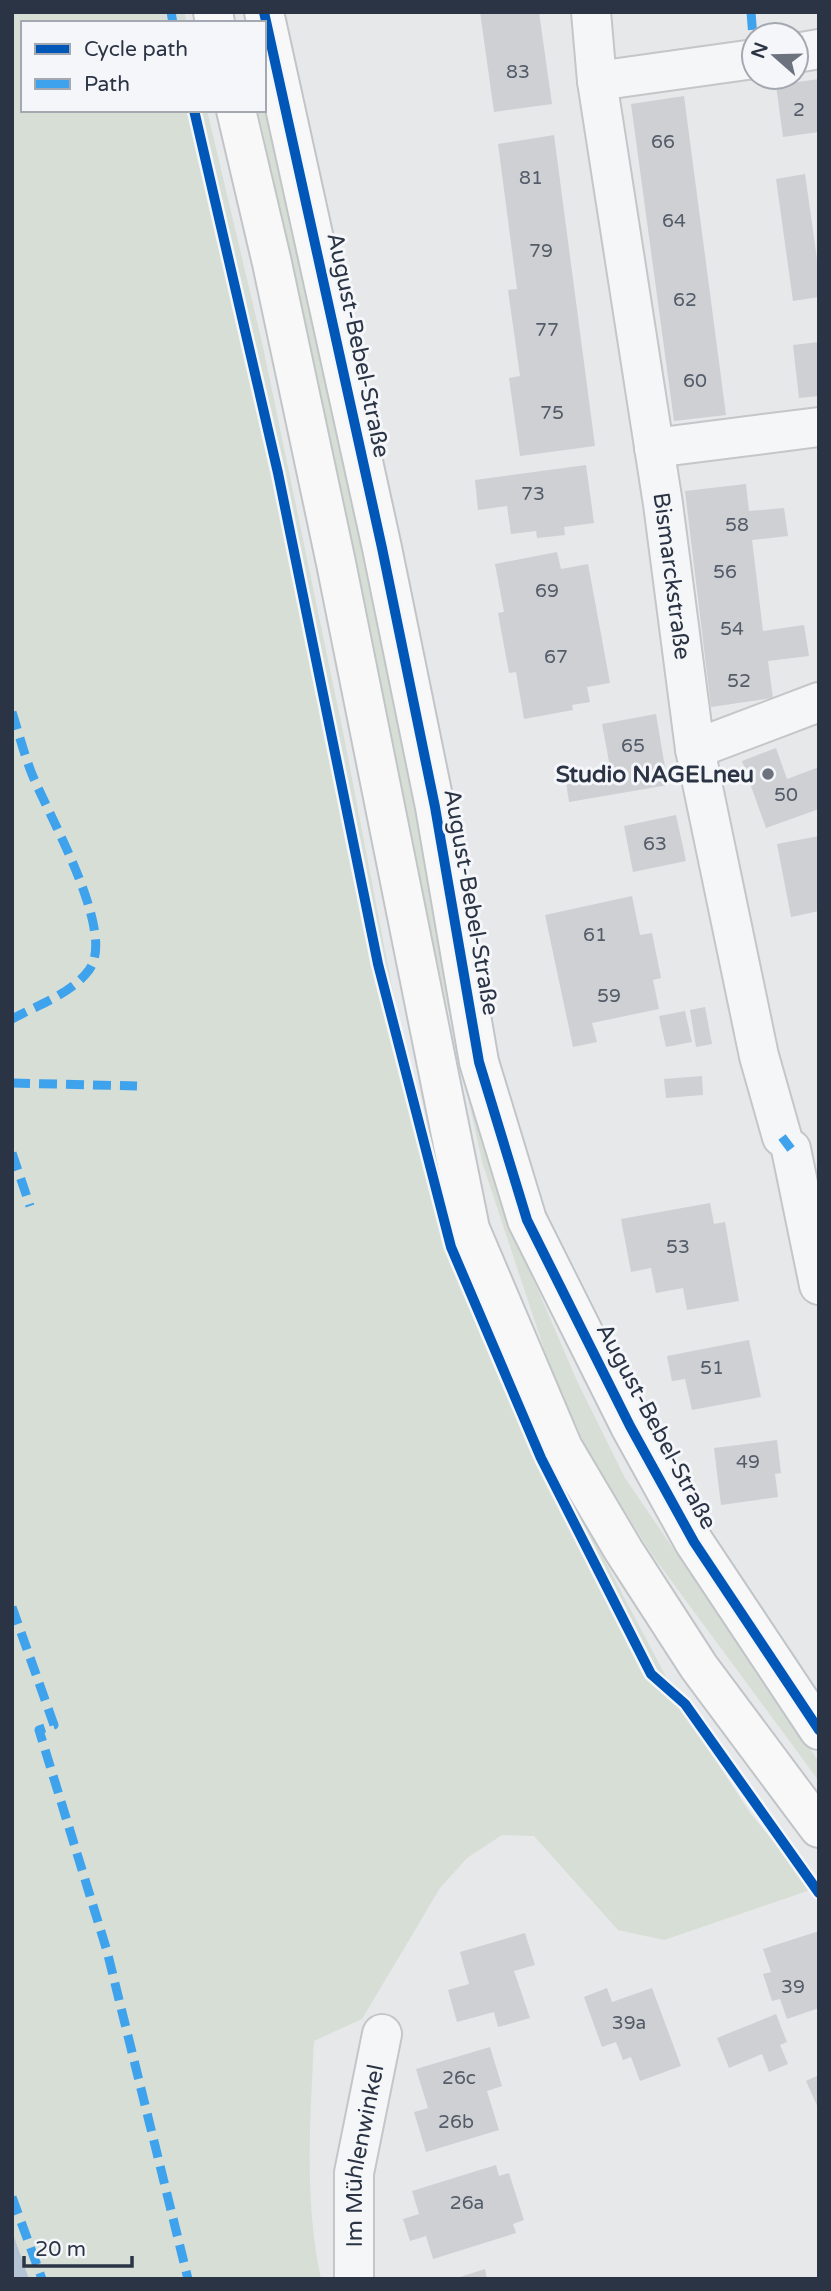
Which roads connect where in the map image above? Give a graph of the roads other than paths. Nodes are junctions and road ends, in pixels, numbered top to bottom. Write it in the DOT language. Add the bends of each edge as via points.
graph roads {
  1 [pos="591,12"];
  2 [pos="266,21"];
  3 [pos="740,61"];
  4 [pos="597,81"];
  5 [pos="236,112"];
  6 [pos="819,427"];
  7 [pos="654,448"];
  8 [pos="819,702"];
  9 [pos="695,749"];
  10 [pos="797,1151"];
  11 [pos="819,1285"];
  12 [pos="819,1730"];
  13 [pos="819,1828"];
  14 [pos="382,2034"];
  15 [pos="354,2279"];
  1 -- 4 [label="street, Bismarckstraße"];
  2 -- 12 [label="main road, August-Bebel-Straße" via="435,807 479,1062 527,1220 694,1542"];
  3 -- 4 [label="street"];
  4 -- 7 [label="street, Bismarckstraße"];
  5 -- 13 [label="main road" via="333,549 470,1229 563,1448 699,1667"];
  6 -- 7 [label="street"];
  7 -- 9 [label="street, Bismarckstraße"];
  8 -- 9 [label="street"];
  9 -- 10 [label="street, Bismarckstraße" via="759,1056"];
  10 -- 11 [label="street, Bismarckstraße"];
  14 -- 15 [label="street, Im Mühlenwinkel" via="354,2173"];
}
